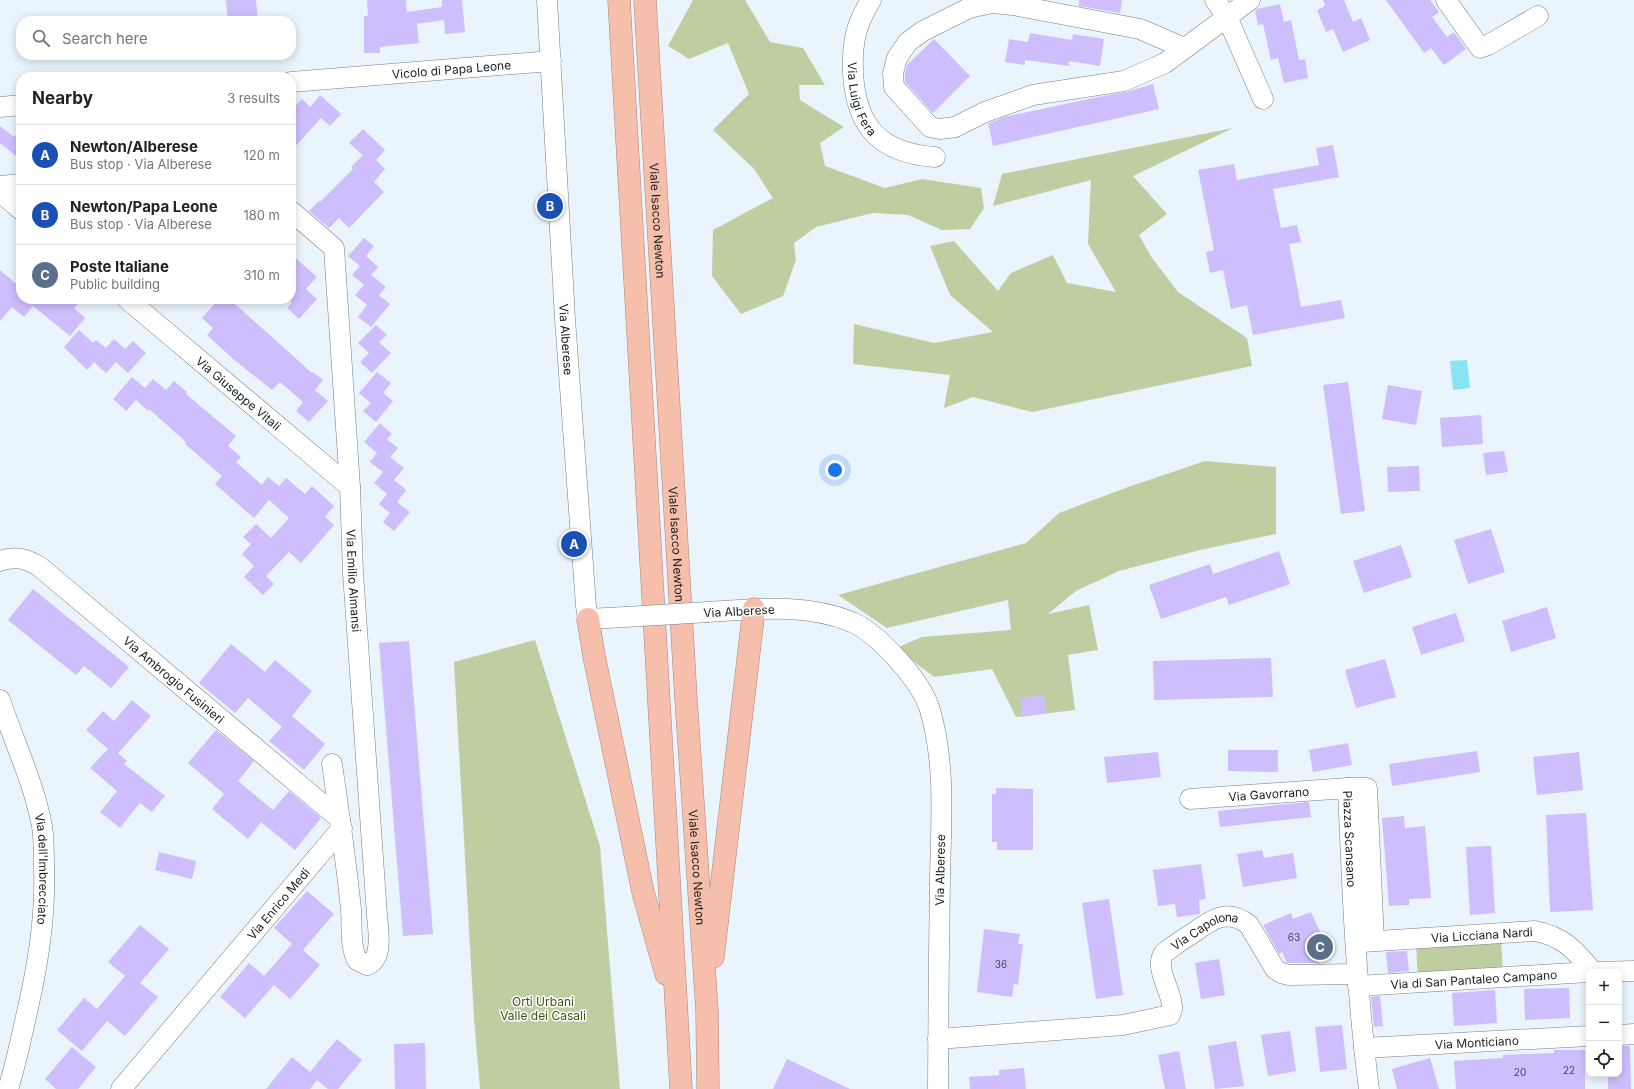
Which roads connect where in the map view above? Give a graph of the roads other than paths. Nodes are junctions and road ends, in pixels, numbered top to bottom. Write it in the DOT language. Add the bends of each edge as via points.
graph roads {
  1 [pos="547,0"];
  2 [pos="619,0"];
  3 [pos="645,0"];
  4 [pos="872,0"];
  5 [pos="1215,0"];
  6 [pos="1250,0"];
  7 [pos="1446,0"];
  8 [pos="1538,16"];
  9 [pos="1227,17"];
  10 [pos="1184,48"];
  11 [pos="551,61"];
  12 [pos="296,82"];
  13 [pos="1263,99"];
  14 [pos="16,105"];
  15 [pos="0,107"];
  16 [pos="935,157"];
  17 [pos="16,184"];
  18 [pos="0,186"];
  19 [pos="0,192"];
  20 [pos="16,206"];
  21 [pos="296,215"];
  22 [pos="133,304"];
  23 [pos="350,487"];
  24 [pos="0,561"];
  25 [pos="754,610"];
  26 [pos="588,619"];
  27 [pos="0,700"];
  28 [pos="4,725"];
  29 [pos="332,764"];
  30 [pos="1348,788"];
  31 [pos="1190,798"];
  32 [pos="341,824"];
  33 [pos="1374,942"];
  34 [pos="1354,943"];
  35 [pos="1591,969"];
  36 [pos="1622,971"];
  37 [pos="1634,971"];
  38 [pos="1586,972"];
  39 [pos="1358,980"];
  40 [pos="707,1010"];
  41 [pos="677,1015"];
  42 [pos="1634,1034"];
  43 [pos="1622,1035"];
  44 [pos="1586,1036"];
  45 [pos="938,1039"];
  46 [pos="1364,1048"];
  47 [pos="8,1089"];
  48 [pos="121,1089"];
  49 [pos="681,1089"];
  50 [pos="708,1089"];
  51 [pos="938,1089"];
  52 [pos="1369,1089"];
  1 -- 11 [label="street"];
  2 -- 41 [label="highway"];
  3 -- 40 [label="highway, Viale Isacco Newton"];
  4 -- 16 [label="street, Via Luigi Fera" via="854,35 854,87 860,113 867,126 890,145 917,156"];
  5 -- 9 [label="street"];
  6 -- 9 [label="street"];
  7 -- 8 [label="street" via="1480,48"];
  9 -- 10 [label="street"];
  9 -- 13 [label="street"];
  10 -- 10 [label="street" via="1140,29 992,3 969,8 923,31 908,42 897,58 893,73 894,87 930,127 940,129 954,127 985,112 1033,95 1124,81 1165,63"];
  11 -- 12 [label="street, Vicolo di Papa Leone"];
  11 -- 26 [label="street, Via Alberese" via="565,319"];
  14 -- 15 [label="street"];
  17 -- 18 [label="street"];
  19 -- 20 [label="street"];
  21 -- 23 [label="street, Via Emilio Almansi" via="334,248"];
  22 -- 23 [label="street, Via Giuseppe Vitali"];
  23 -- 32 [label="street, Via Emilio Almansi" via="377,915 377,956 367,965 357,960 353,948"];
  24 -- 32 [label="street, Via Ambrogio Fusinieri" via="14,558 32,562"];
  25 -- 26 [label="street, Via Alberese, bridge"];
  25 -- 40 [label="highway"];
  25 -- 45 [label="street, Via Alberese" via="808,610 853,623 878,640 901,664 930,708 937,739 941,778"];
  26 -- 41 [label="highway" via="643,892"];
  27 -- 28 [label="street, Via dell'Imbrecciato"];
  28 -- 47 [label="street, Via dell'Imbrecciato" via="34,793 42,826 45,897 33,988"];
  29 -- 32 [label="street"];
  30 -- 31 [label="street, Via Gavorrano"];
  30 -- 33 [label="street, Piazza Scansano" via="1366,788"];
  30 -- 34 [label="street, Piazza Scansano"];
  32 -- 48 [label="street, Via Enrico Medi"];
  33 -- 34 [label="street, Via Licciana Nardi"];
  33 -- 35 [label="street, Via Licciana Nardi" via="1535,931 1558,938 1576,951"];
  34 -- 39 [label="street"];
  36 -- 37 [label="street, Via Licciana Nardi"];
  38 -- 39 [label="street, Via di San Pantaleo Campano"];
  39 -- 45 [label="street, Via Capolona" via="1281,973 1275,969 1249,925 1232,916 1223,917 1212,919 1162,956 1160,964 1173,1006 1170,1015 1123,1025"];
  39 -- 46 [label="street"];
  40 -- 50 [label="highway, Viale Isacco Newton"];
  41 -- 49 [label="highway"];
  42 -- 43 [label="street"];
  44 -- 46 [label="street, Via Monticiano"];
  45 -- 51 [label="street, Via Alberese"];
  46 -- 52 [label="street"];
}
